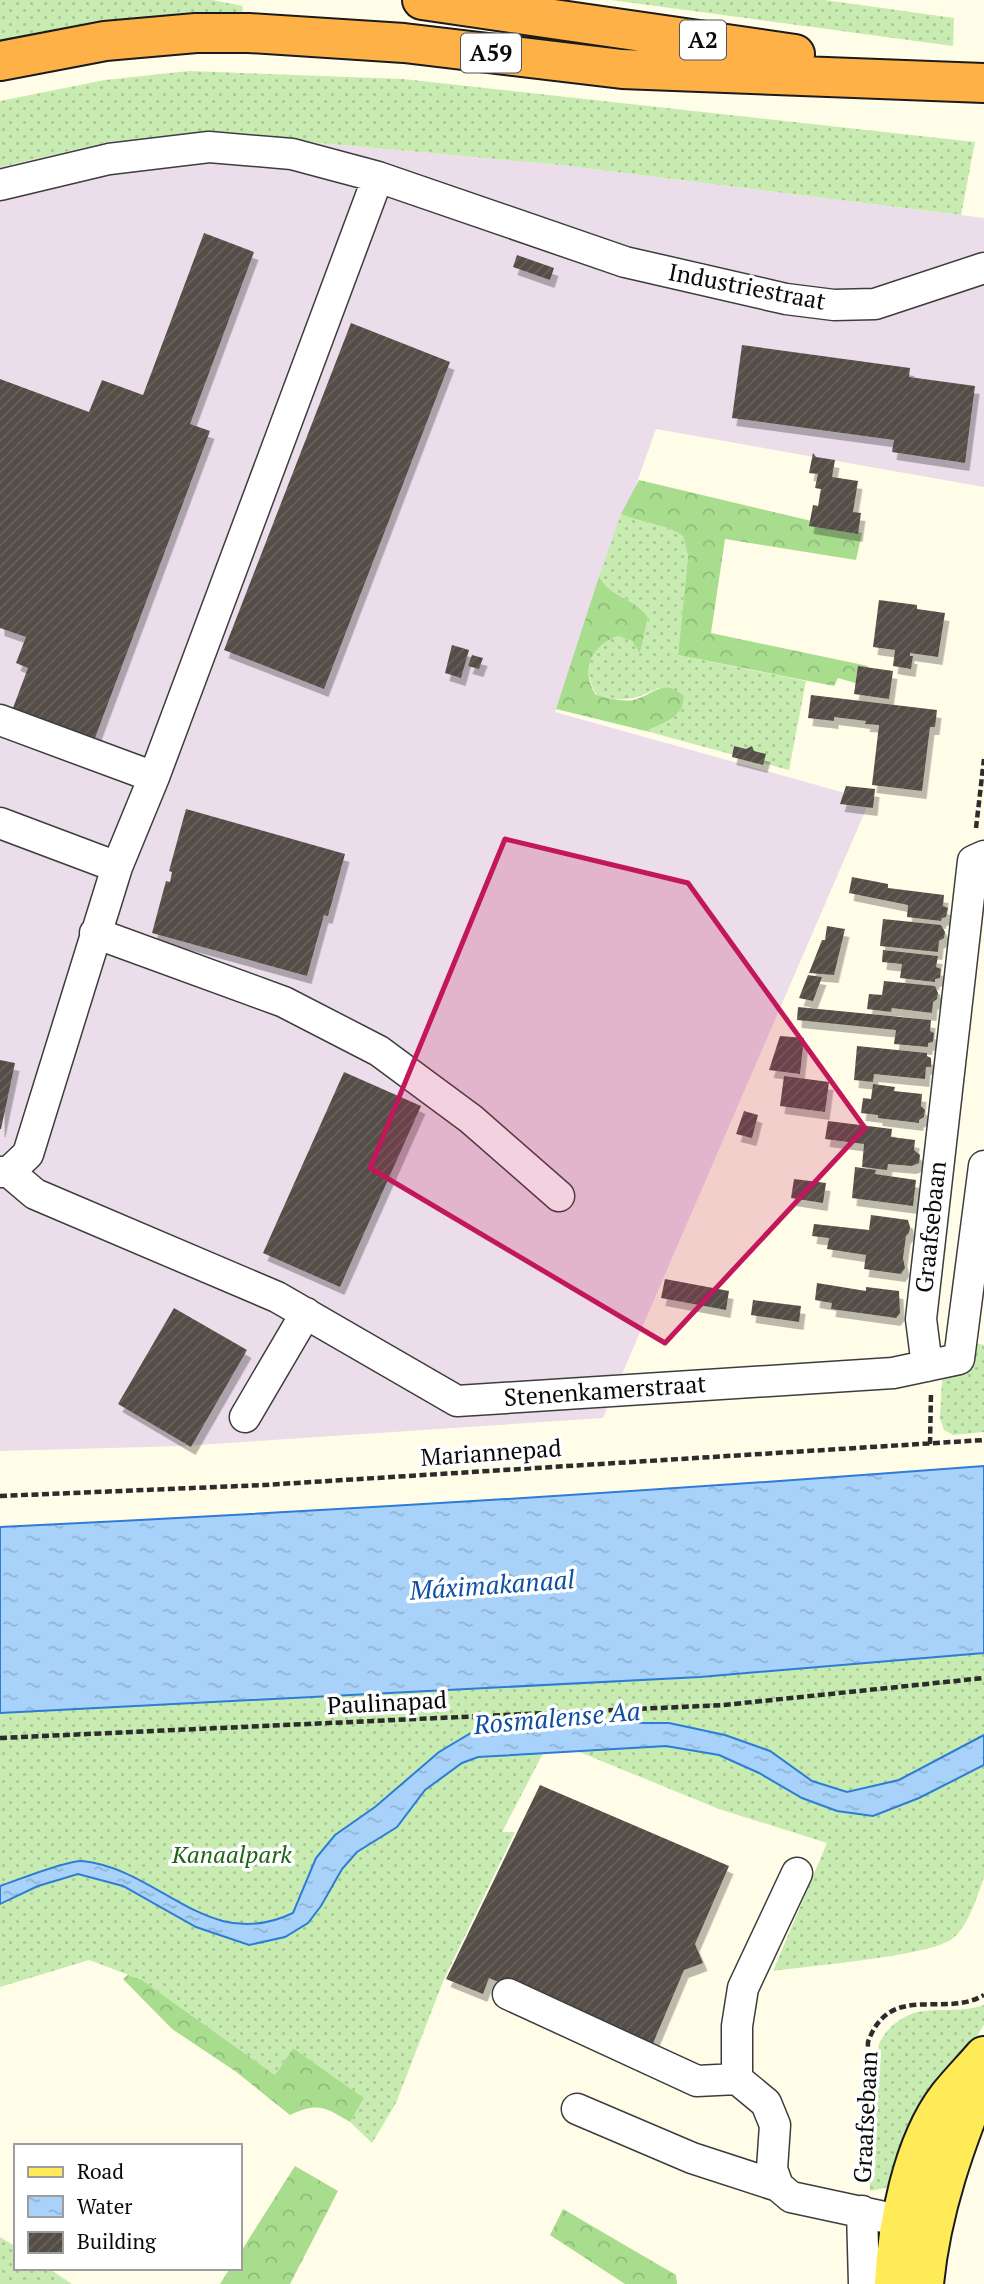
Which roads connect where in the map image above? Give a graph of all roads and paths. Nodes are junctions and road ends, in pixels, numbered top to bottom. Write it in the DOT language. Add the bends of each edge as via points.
graph roads {
  1 [pos="422,0"];
  2 [pos="0,61"];
  3 [pos="984,83"];
  4 [pos="377,177"];
  5 [pos="0,185"];
  6 [pos="984,268"];
  7 [pos="0,720"];
  8 [pos="984,759"];
  9 [pos="154,777"];
  10 [pos="0,823"];
  11 [pos="978,858"];
  12 [pos="117,867"];
  13 [pos="95,933"];
  14 [pos="984,1166"];
  15 [pos="4,1172"];
  16 [pos="559,1196"];
  17 [pos="306,1313"];
  18 [pos="927,1366"];
  19 [pos="245,1417"];
  20 [pos="984,1440"];
  21 [pos="930,1444"];
  22 [pos="0,1496"];
  23 [pos="984,1678"];
  24 [pos="0,1738"];
  25 [pos="797,1873"];
  26 [pos="508,1994"];
  27 [pos="984,1995"];
  28 [pos="984,2056"];
  29 [pos="984,2073"];
  30 [pos="737,2079"];
  31 [pos="577,2109"];
  32 [pos="778,2186"];
  33 [pos="862,2211"];
  34 [pos="917,2224"];
  35 [pos="864,2284"];
  36 [pos="894,2284"];
  37 [pos="924,2284"];
  1 -- 3 [label="highway, A2"];
  2 -- 3 [label="highway, A59" via="104,41 248,33 404,43 622,69"];
  4 -- 5 [label="street, Industriestraat" via="292,154 209,147 109,159"];
  4 -- 6 [label="street, Industriestraat" via="625,262 786,299 875,304"];
  4 -- 9 [label="street"];
  7 -- 9 [label="street"];
  8 -- 11 [label="path"];
  9 -- 12 [label="street"];
  10 -- 12 [label="street"];
  11 -- 18 [label="street, Graafsebaan" via="921,1319"];
  12 -- 13 [label="street"];
  13 -- 15 [label="street" via="28,1154"];
  13 -- 16 [label="street" via="284,1002 379,1051 471,1119"];
  14 -- 18 [label="street, Graafsebaan" via="959,1359"];
  15 -- 17 [label="street, Stenenkamerstraat" via="35,1194"];
  17 -- 18 [label="street, Stenenkamerstraat" via="457,1401 892,1373"];
  17 -- 19 [label="street"];
  18 -- 21 [label="path"];
  20 -- 21 [label="path, Mariannepad"];
  21 -- 22 [label="path, Mariannepad" via="264,1485"];
  23 -- 24 [label="path, Paulinapad" via="724,1705"];
  25 -- 30 [label="street" via="743,1988 737,2025"];
  26 -- 30 [label="street" via="697,2081"];
  27 -- 33 [label="path, Graafsebaan" via="971,2002 909,2004 883,2018 872,2033"];
  28 -- 34 [label="main road, Graafsebaan" via="947,2097 915,2166"];
  29 -- 34 [label="main road, Graafsebaan" via="956,2145"];
  30 -- 32 [label="street" via="766,2103 771,2114 775,2125 772,2169"];
  31 -- 32 [label="street" via="692,2158"];
  32 -- 33 [label="street" via="791,2197"];
  33 -- 34 [label="street"];
  33 -- 35 [label="street, Graafsebaan"];
  34 -- 36 [label="main road, Graafsebaan"];
  34 -- 37 [label="main road, Graafsebaan"];
}
